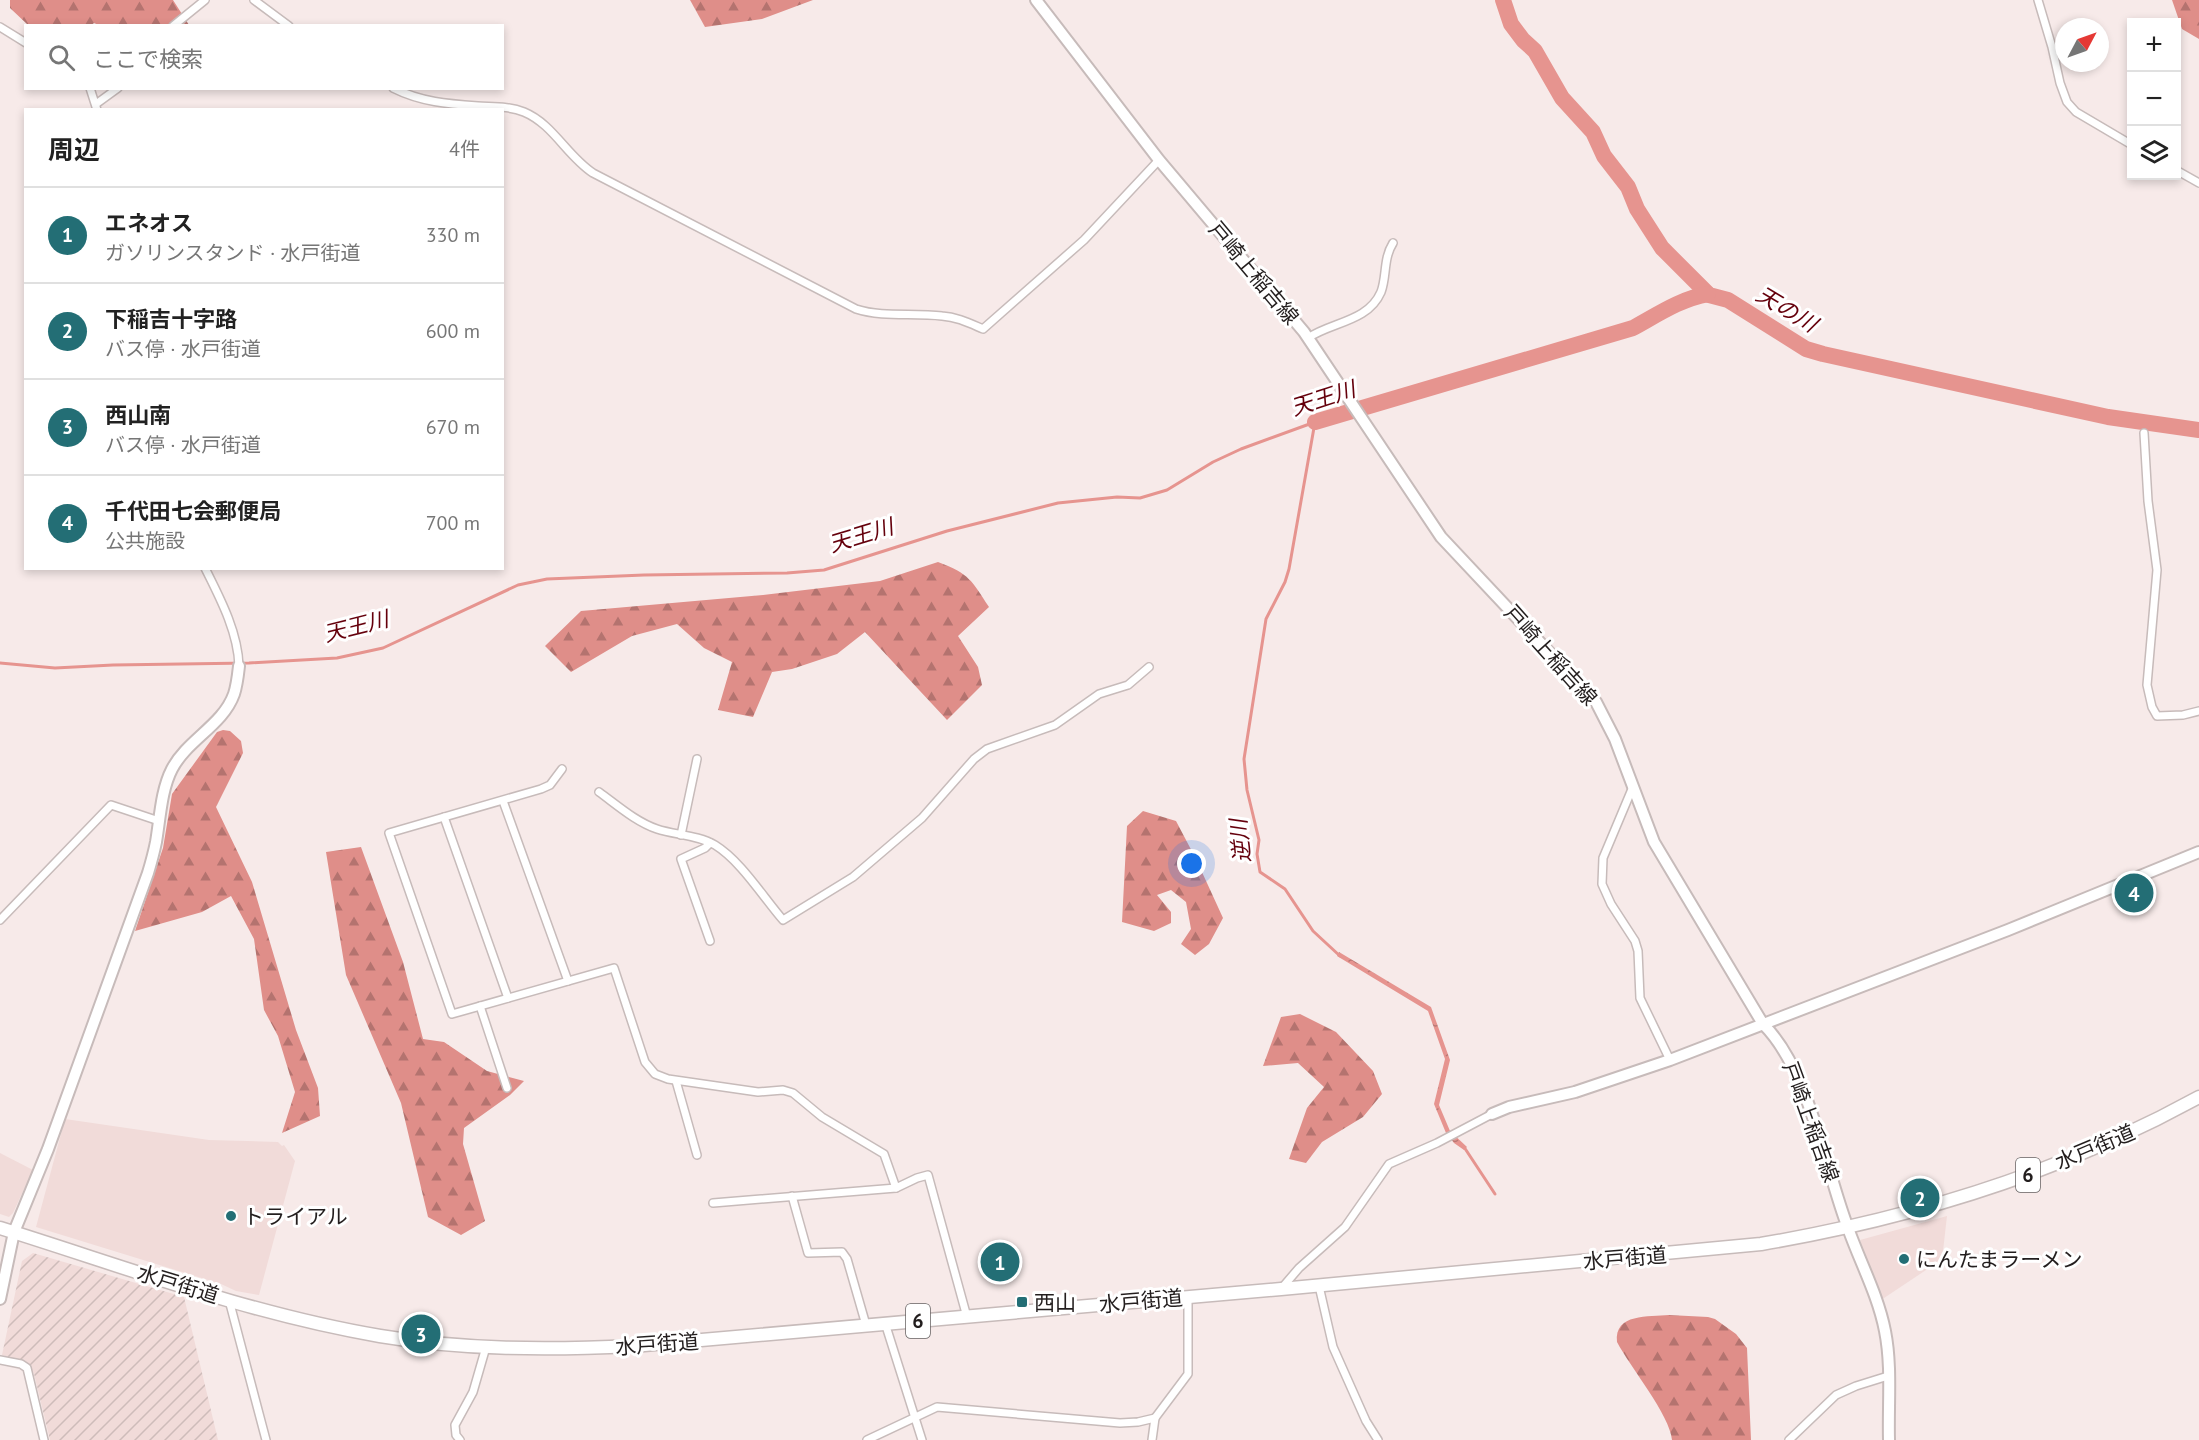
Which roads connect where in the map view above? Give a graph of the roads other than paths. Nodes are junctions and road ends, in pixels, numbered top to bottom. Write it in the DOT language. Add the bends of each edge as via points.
graph roads {
  1 [pos="205,0"];
  2 [pos="254,0"];
  3 [pos="1036,0"];
  4 [pos="2038,0"];
  5 [pos="175,24"];
  6 [pos="286,24"];
  7 [pos="0,27"];
  8 [pos="24,42"];
  9 [pos="91,90"];
  10 [pos="116,90"];
  11 [pos="398,90"];
  12 [pos="96,107"];
  13 [pos="2127,142"];
  14 [pos="1159,160"];
  15 [pos="2181,174"];
  16 [pos="2199,183"];
  17 [pos="1393,243"];
  18 [pos="1308,338"];
  19 [pos="2144,434"];
  20 [pos="206,570"];
  21 [pos="239,661"];
  22 [pos="1149,667"];
  23 [pos="2199,711"];
  24 [pos="697,759"];
  25 [pos="562,769"];
  26 [pos="1632,789"];
  27 [pos="599,792"];
  28 [pos="503,801"];
  29 [pos="444,817"];
  30 [pos="159,821"];
  31 [pos="681,835"];
  32 [pos="710,843"];
  33 [pos="2199,852"];
  34 [pos="0,920"];
  35 [pos="710,941"];
  36 [pos="568,981"];
  37 [pos="508,998"];
  38 [pos="480,1006"];
  39 [pos="1763,1024"];
  40 [pos="1670,1060"];
  41 [pos="676,1081"];
  42 [pos="507,1088"];
  43 [pos="2199,1097"];
  44 [pos="1492,1114"];
  45 [pos="697,1155"];
  46 [pos="896,1188"];
  47 [pos="792,1196"];
  48 [pos="713,1203"];
  49 [pos="0,1228"];
  50 [pos="1847,1228"];
  51 [pos="14,1232"];
  52 [pos="1319,1286"];
  53 [pos="1281,1289"];
  54 [pos="1188,1297"];
  55 [pos="0,1299"];
  56 [pos="229,1300"];
  57 [pos="967,1317"];
  58 [pos="885,1323"];
  59 [pos="866,1325"];
  60 [pos="486,1347"];
  61 [pos="0,1360"];
  62 [pos="1888,1376"];
  63 [pos="915,1417"];
  64 [pos="1155,1418"];
  65 [pos="44,1440"];
  66 [pos="266,1440"];
  67 [pos="460,1440"];
  68 [pos="867,1440"];
  69 [pos="922,1440"];
  70 [pos="1152,1440"];
  71 [pos="1377,1440"];
  72 [pos="1790,1440"];
  73 [pos="1889,1440"];
  1 -- 5 [label="street"];
  2 -- 6 [label="street"];
  3 -- 14 [label="main road, 戸崎上稲吉線"];
  4 -- 13 [label="street" via="2067,102 2076,112"];
  7 -- 8 [label="street"];
  9 -- 12 [label="street"];
  10 -- 12 [label="street"];
  11 -- 14 [label="street" via="421,100 508,107 527,113 593,173 856,309 897,315 941,315 983,329 1084,240"];
  14 -- 18 [label="main road, 戸崎上稲吉線"];
  15 -- 16 [label="street"];
  17 -- 18 [label="street" via="1380,294 1372,306"];
  18 -- 26 [label="main road, 戸崎上稲吉線" via="1444,542 1596,702 1615,739"];
  19 -- 23 [label="street" via="2157,570 2147,685 2157,716"];
  20 -- 21 [label="street" via="224,607"];
  21 -- 30 [label="main road" via="229,704 172,769"];
  22 -- 32 [label="street" via="1128,685 1099,694 1055,725 987,749 922,818 853,877 783,920 737,865"];
  24 -- 31 [label="street"];
  25 -- 28 [label="street" via="550,786"];
  26 -- 39 [label="main road, 戸崎上稲吉線" via="1664,862"];
  26 -- 40 [label="street" via="1603,858 1602,884 1635,941 1640,998"];
  27 -- 31 [label="street" via="641,822"];
  28 -- 29 [label="street"];
  28 -- 36 [label="street"];
  29 -- 37 [label="street"];
  29 -- 38 [label="street" via="389,833 452,1014"];
  30 -- 34 [label="street" via="111,805"];
  30 -- 51 [label="main road" via="148,873"];
  31 -- 32 [label="street"];
  32 -- 35 [label="street" via="681,859"];
  33 -- 39 [label="main road"];
  36 -- 37 [label="street"];
  36 -- 41 [label="street" via="615,968 645,1062 655,1074"];
  37 -- 38 [label="street"];
  38 -- 42 [label="street"];
  39 -- 40 [label="main road"];
  39 -- 50 [label="main road, 戸崎上稲吉線" via="1785,1051 1808,1102"];
  40 -- 44 [label="main road" via="1575,1092"];
  41 -- 45 [label="street"];
  41 -- 46 [label="street" via="793,1093 822,1117 884,1154"];
  43 -- 50 [label="highway, 水戸街道 / 6" via="2121,1137 2050,1166 1943,1203"];
  44 -- 53 [label="street" via="1389,1164 1345,1227"];
  46 -- 47 [label="street"];
  46 -- 57 [label="street" via="928,1175"];
  47 -- 48 [label="street"];
  47 -- 59 [label="street" via="808,1253 842,1252 847,1259"];
  49 -- 51 [label="highway, 水戸街道 / 6"];
  50 -- 52 [label="highway, 水戸街道 / 6" via="1682,1253"];
  50 -- 62 [label="main road, 戸崎上稲吉線" via="1880,1310 1886,1333"];
  51 -- 55 [label="main road"];
  51 -- 56 [label="highway, 水戸街道 / 6"];
  52 -- 53 [label="highway, 水戸街道 / 6"];
  52 -- 71 [label="street" via="1333,1347"];
  53 -- 54 [label="highway, 水戸街道 / 6"];
  54 -- 57 [label="highway, 水戸街道 / 6"];
  54 -- 64 [label="street" via="1188,1374"];
  56 -- 60 [label="highway, 水戸街道 / 6" via="380,1336"];
  56 -- 66 [label="street"];
  57 -- 58 [label="highway, 水戸街道 / 6"];
  58 -- 59 [label="highway, 水戸街道 / 6"];
  58 -- 63 [label="street"];
  59 -- 60 [label="highway, 水戸街道 / 6" via="633,1346"];
  60 -- 67 [label="street" via="473,1392 455,1425"];
  61 -- 65 [label="street" via="27,1368"];
  62 -- 72 [label="street" via="1836,1395"];
  62 -- 73 [label="main road, 戸崎上稲吉線"];
  63 -- 64 [label="street" via="937,1407 1120,1422"];
  63 -- 68 [label="street"];
  63 -- 69 [label="street"];
  64 -- 70 [label="street"];
}
